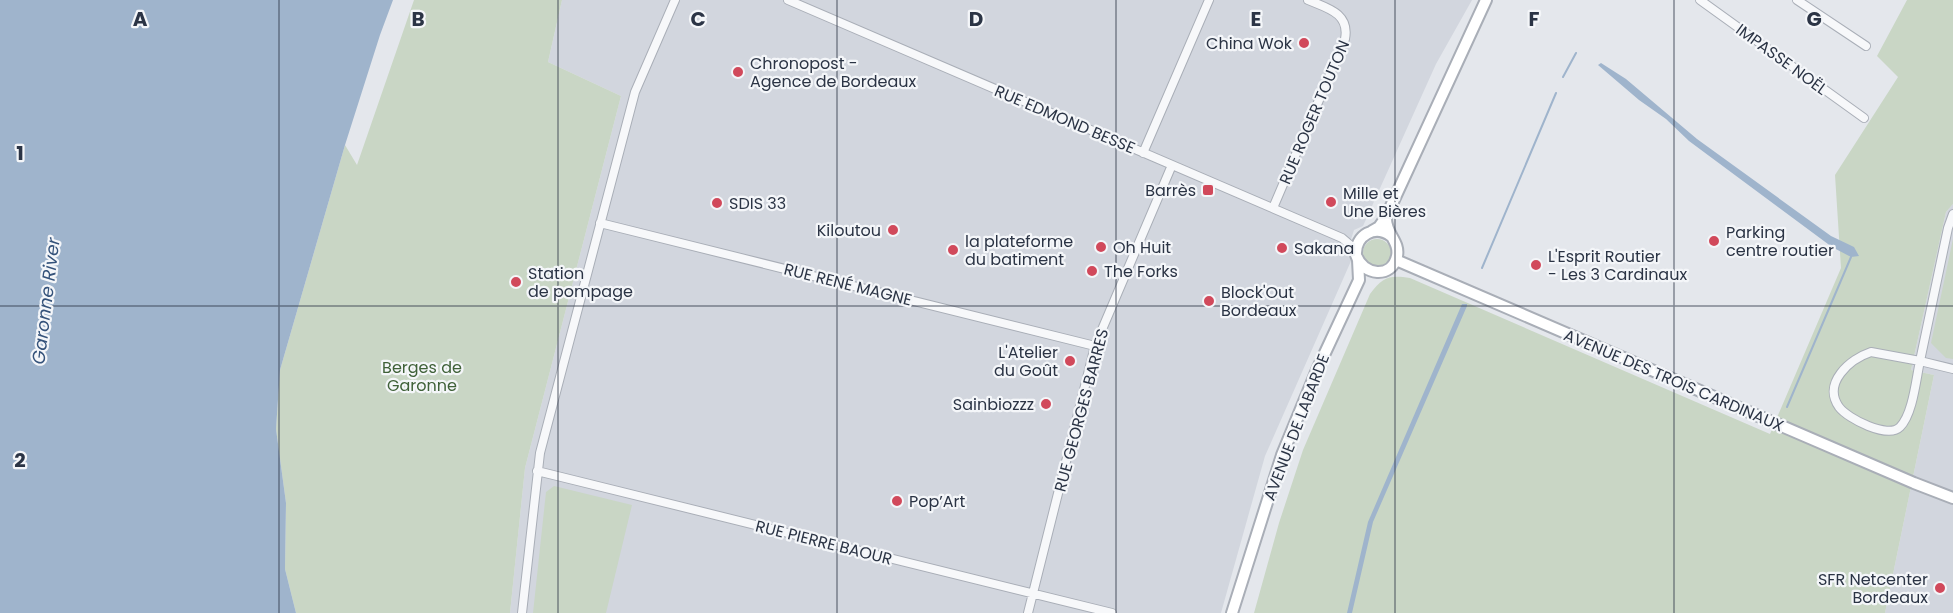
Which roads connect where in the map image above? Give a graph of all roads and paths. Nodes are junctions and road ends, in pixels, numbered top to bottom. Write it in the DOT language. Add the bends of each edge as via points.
graph roads {
  1 [pos="675,0"];
  2 [pos="788,0"];
  3 [pos="1209,0"];
  4 [pos="1308,0"];
  5 [pos="1486,0"];
  6 [pos="1700,0"];
  7 [pos="1797,0"];
  8 [pos="1866,46"];
  9 [pos="1864,118"];
  10 [pos="1143,153"];
  11 [pos="1172,165"];
  12 [pos="1273,208"];
  13 [pos="1953,214"];
  14 [pos="1386,217"];
  15 [pos="600,223"];
  16 [pos="1367,234"];
  17 [pos="1391,236"];
  18 [pos="1342,238"];
  19 [pos="1357,255"];
  20 [pos="1396,260"];
  21 [pos="1374,272"];
  22 [pos="1359,280"];
  23 [pos="1095,346"];
  24 [pos="1920,361"];
  25 [pos="1953,369"];
  26 [pos="537,471"];
  27 [pos="1953,498"];
  28 [pos="1033,593"];
  29 [pos="522,613"];
  30 [pos="1028,613"];
  31 [pos="1112,613"];
  32 [pos="1232,613"];
  1 -- 15 [label="street" via="635,92"];
  2 -- 10 [label="street, RUE EDMOND BESSE"];
  3 -- 10 [label="street"];
  4 -- 12 [label="street, RUE ROGER TOUTON" via="1339,14 1347,32"];
  5 -- 14 [label="main road"];
  6 -- 9 [label="street, IMPASSE NOËL"];
  7 -- 8 [label="street"];
  10 -- 11 [label="street, RUE EDMOND BESSE"];
  11 -- 12 [label="street, RUE EDMOND BESSE"];
  11 -- 23 [label="street, RUE GEORGES BARRES"];
  12 -- 18 [label="street, RUE EDMOND BESSE"];
  13 -- 24 [label="street"];
  14 -- 16 [label="main road"];
  14 -- 17 [label="main road"];
  15 -- 23 [label="street, RUE RENÉ MAGNE"];
  15 -- 26 [label="street"];
  16 -- 17 [label="main road" via="1382,231"];
  16 -- 18 [label="street, RUE EDMOND BESSE"];
  16 -- 19 [label="main road"];
  17 -- 20 [label="main road" via="1398,250"];
  18 -- 19 [label="street, RUE EDMOND BESSE"];
  19 -- 21 [label="main road" via="1364,268"];
  19 -- 22 [label="main road, AVENUE DE LABARDE"];
  20 -- 21 [label="main road" via="1387,270"];
  20 -- 27 [label="main road, AVENUE DES TROIS CARDINAUX"];
  21 -- 22 [label="main road"];
  22 -- 32 [label="main road, AVENUE DE LABARDE" via="1282,455"];
  23 -- 28 [label="street, RUE GEORGES BARRES"];
  24 -- 24 [label="street" via="1871,352 1860,356 1838,377 1834,391 1839,407 1872,428 1898,429 1905,420"];
  24 -- 25 [label="street"];
  26 -- 28 [label="street, RUE PIERRE BAOUR"];
  26 -- 29 [label="street"];
  28 -- 30 [label="street, RUE GEORGES BARRES"];
  28 -- 31 [label="street, RUE PIERRE BAOUR"];
}
